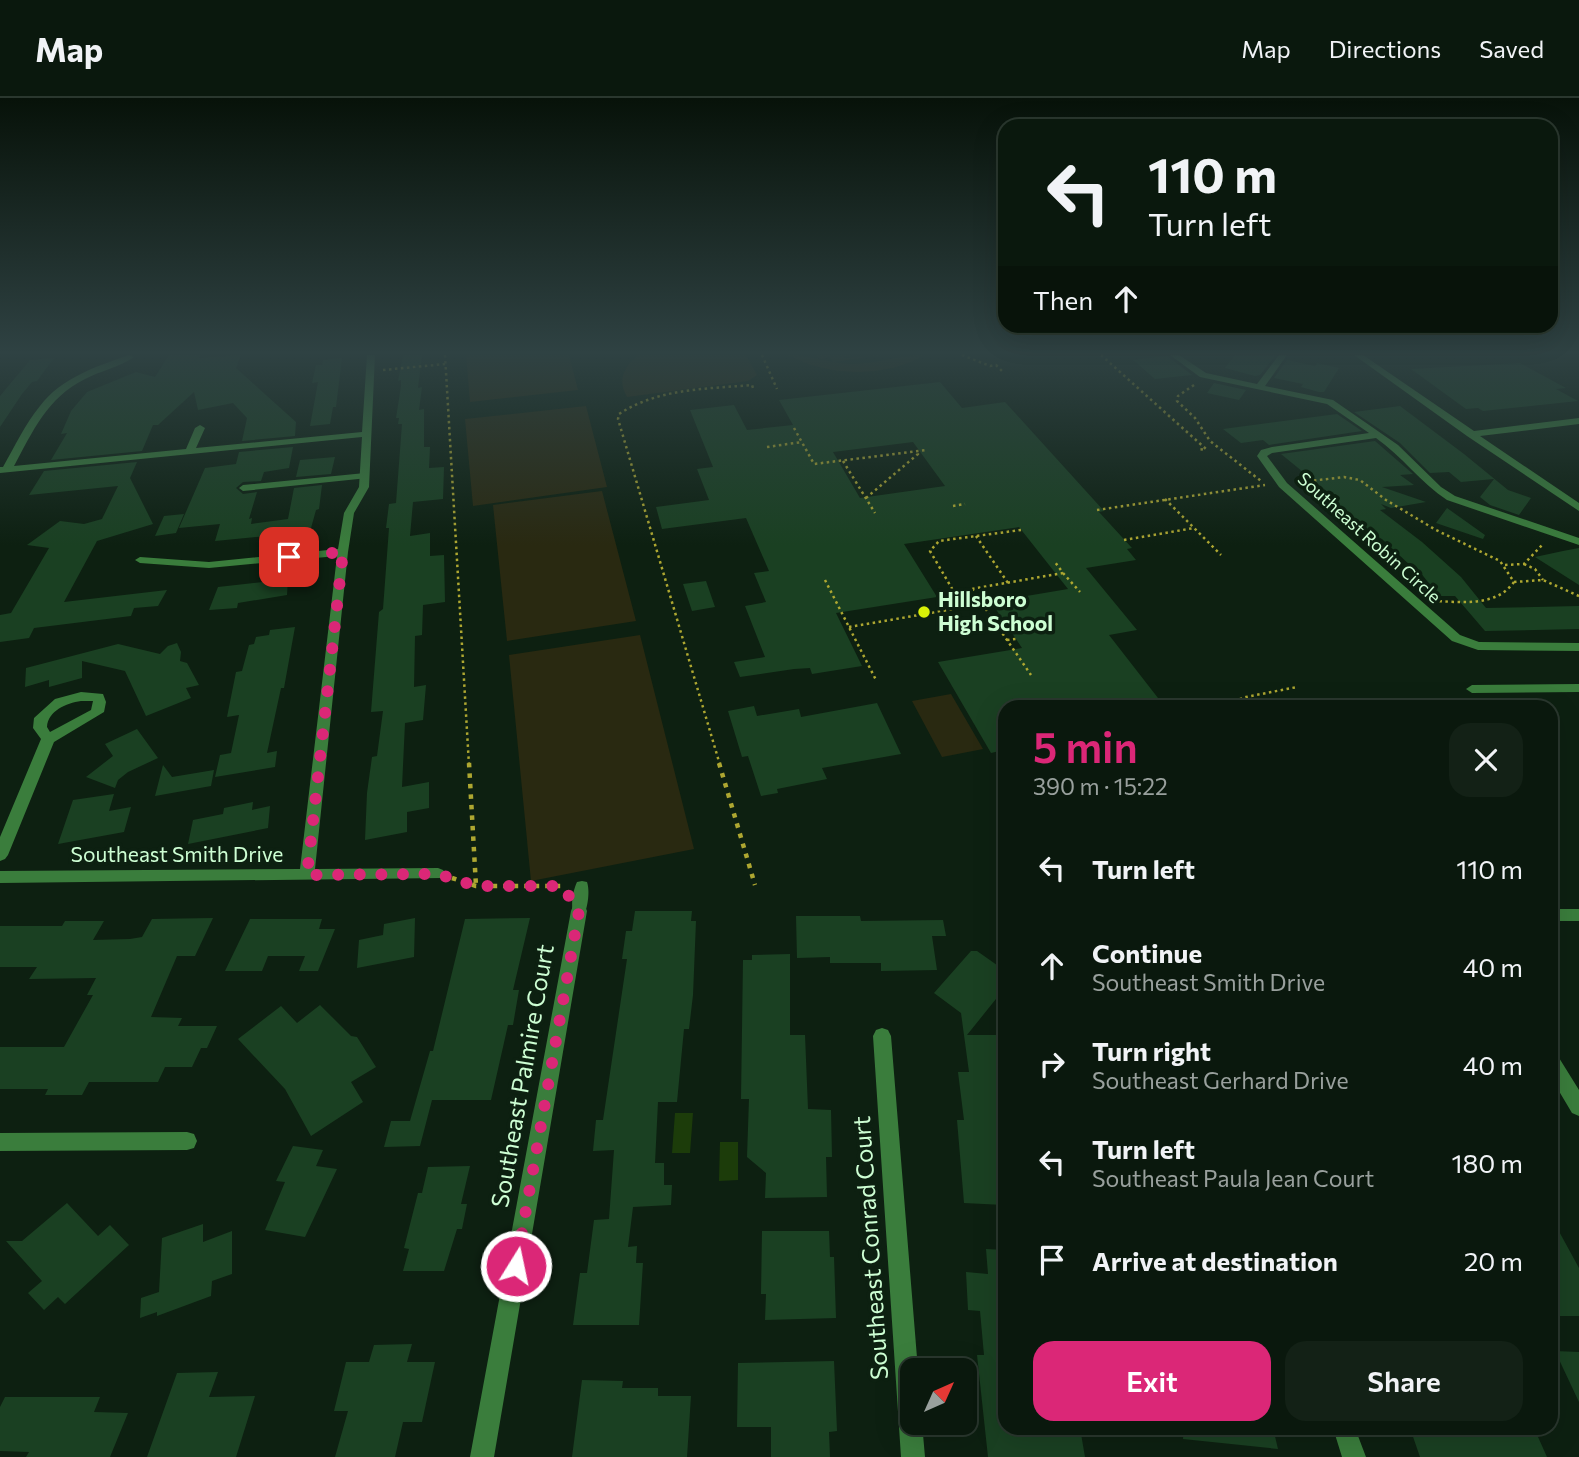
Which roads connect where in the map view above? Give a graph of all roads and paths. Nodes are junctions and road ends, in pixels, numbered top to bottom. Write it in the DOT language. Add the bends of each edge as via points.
graph roads {
  1 [pos="37,418"];
  2 [pos="367,418"];
  3 [pos="448,418"];
  4 [pos="618,418"];
  5 [pos="1172,418"];
  6 [pos="1195,418"];
  7 [pos="1353,418"];
  8 [pos="1449,418"];
  9 [pos="1579,421"];
  10 [pos="200,428"];
  11 [pos="794,428"];
  12 [pos="366,434"];
  13 [pos="1471,434"];
  14 [pos="1378,435"];
  15 [pos="802,442"];
  16 [pos="767,447"];
  17 [pos="926,450"];
  18 [pos="1197,450"];
  19 [pos="916,451"];
  20 [pos="189,452"];
  21 [pos="843,461"];
  22 [pos="3,470"];
  23 [pos="365,475"];
  24 [pos="1283,485"];
  25 [pos="243,488"];
  26 [pos="866,498"];
  27 [pos="1165,499"];
  28 [pos="965,504"];
  29 [pos="953,506"];
  30 [pos="1579,508"];
  31 [pos="1097,510"];
  32 [pos="875,513"];
  33 [pos="1194,528"];
  34 [pos="1021,530"];
  35 [pos="976,536"];
  36 [pos="1561,536"];
  37 [pos="1124,540"];
  38 [pos="1579,542"];
  39 [pos="343,552"];
  40 [pos="1222,555"];
  41 [pos="140,561"];
  42 [pos="1055,562"];
  43 [pos="1524,564"];
  44 [pos="1505,565"];
  45 [pos="1063,573"];
  46 [pos="825,580"];
  47 [pos="1543,580"];
  48 [pos="1514,582"];
  49 [pos="1008,583"];
  50 [pos="972,589"];
  51 [pos="1080,592"];
  52 [pos="1579,596"];
  53 [pos="1412,600"];
  54 [pos="983,604"];
  55 [pos="1000,615"];
  56 [pos="991,616"];
  57 [pos="849,627"];
  58 [pos="1016,639"];
  59 [pos="1007,640"];
  60 [pos="1579,647"];
  61 [pos="1031,675"];
  62 [pos="876,680"];
  63 [pos="1297,687"];
  64 [pos="1579,688"];
  65 [pos="1472,690"];
  66 [pos="1233,700"];
  67 [pos="48,739"];
  68 [pos="0,855"];
  69 [pos="438,874"];
  70 [pos="307,875"];
  71 [pos="0,877"];
  72 [pos="755,885"];
  73 [pos="476,886"];
  74 [pos="582,886"];
  75 [pos="579,911"];
  76 [pos="1558,915"];
  77 [pos="1579,915"];
  78 [pos="882,1036"];
  79 [pos="1558,1072"];
  80 [pos="1579,1107"];
  81 [pos="187,1141"];
  82 [pos="0,1142"];
  83 [pos="1346,1435"];
  84 [pos="482,1457"];
  85 [pos="913,1457"];
  86 [pos="1354,1457"];
  1 -- 22 [label="street"];
  2 -- 12 [label="street"];
  3 -- 73 [label="path"];
  4 -- 72 [label="path"];
  5 -- 18 [label="path" via="1206,449"];
  6 -- 27 [label="path" via="1210,441 1268,485"];
  7 -- 14 [label="street"];
  8 -- 13 [label="street"];
  9 -- 13 [label="street"];
  10 -- 20 [label="street"];
  11 -- 15 [label="path"];
  12 -- 20 [label="street"];
  12 -- 23 [label="street"];
  13 -- 30 [label="street"];
  14 -- 24 [label="street, Southeast Robin Circle" via="1264,452 1262,456"];
  14 -- 36 [label="street" via="1451,498"];
  15 -- 16 [label="path"];
  15 -- 21 [label="path" via="814,464"];
  17 -- 19 [label="path"];
  19 -- 21 [label="path"];
  19 -- 26 [label="path" via="918,454"];
  20 -- 22 [label="street"];
  21 -- 26 [label="path"];
  23 -- 25 [label="lane"];
  23 -- 39 [label="street" via="349,513"];
  24 -- 44 [label="path" via="1354,478 1436,530"];
  24 -- 53 [label="street, Southeast Robin Circle"];
  26 -- 32 [label="path"];
  27 -- 31 [label="path"];
  27 -- 33 [label="path"];
  28 -- 29 [label="path"];
  33 -- 37 [label="path"];
  33 -- 40 [label="path"];
  34 -- 35 [label="path"];
  35 -- 49 [label="path"];
  35 -- 50 [label="path" via="939,541 930,551 954,592"];
  36 -- 38 [label="street"];
  36 -- 43 [label="path" via="1539,547"];
  39 -- 41 [label="street" via="209,565"];
  39 -- 70 [label="street"];
  42 -- 45 [label="path"];
  43 -- 44 [label="path"];
  43 -- 47 [label="path"];
  44 -- 48 [label="path"];
  45 -- 49 [label="path"];
  45 -- 51 [label="path"];
  46 -- 57 [label="path"];
  47 -- 48 [label="path"];
  47 -- 52 [label="path"];
  48 -- 53 [label="path" via="1493,598"];
  49 -- 50 [label="path"];
  50 -- 54 [label="path"];
  53 -- 60 [label="street, Southeast Robin Circle" via="1456,638 1478,646"];
  54 -- 56 [label="path"];
  54 -- 57 [label="path"];
  55 -- 56 [label="path"];
  56 -- 59 [label="path"];
  57 -- 62 [label="path"];
  58 -- 59 [label="path"];
  59 -- 61 [label="path"];
  63 -- 66 [label="path"];
  64 -- 65 [label="lane"];
  67 -- 68 [label="street"];
  69 -- 70 [label="street, Southeast Smith Drive"];
  69 -- 73 [label="path"];
  70 -- 71 [label="street, Southeast Smith Drive"];
  73 -- 75 [label="path" via="562,886"];
  74 -- 75 [label="lane"];
  75 -- 84 [label="street, Southeast Palmire Court"];
  76 -- 77 [label="street"];
  78 -- 85 [label="street, Southeast Conrad Court"];
  79 -- 80 [label="street"];
  81 -- 82 [label="street"];
  83 -- 86 [label="street"];
}
